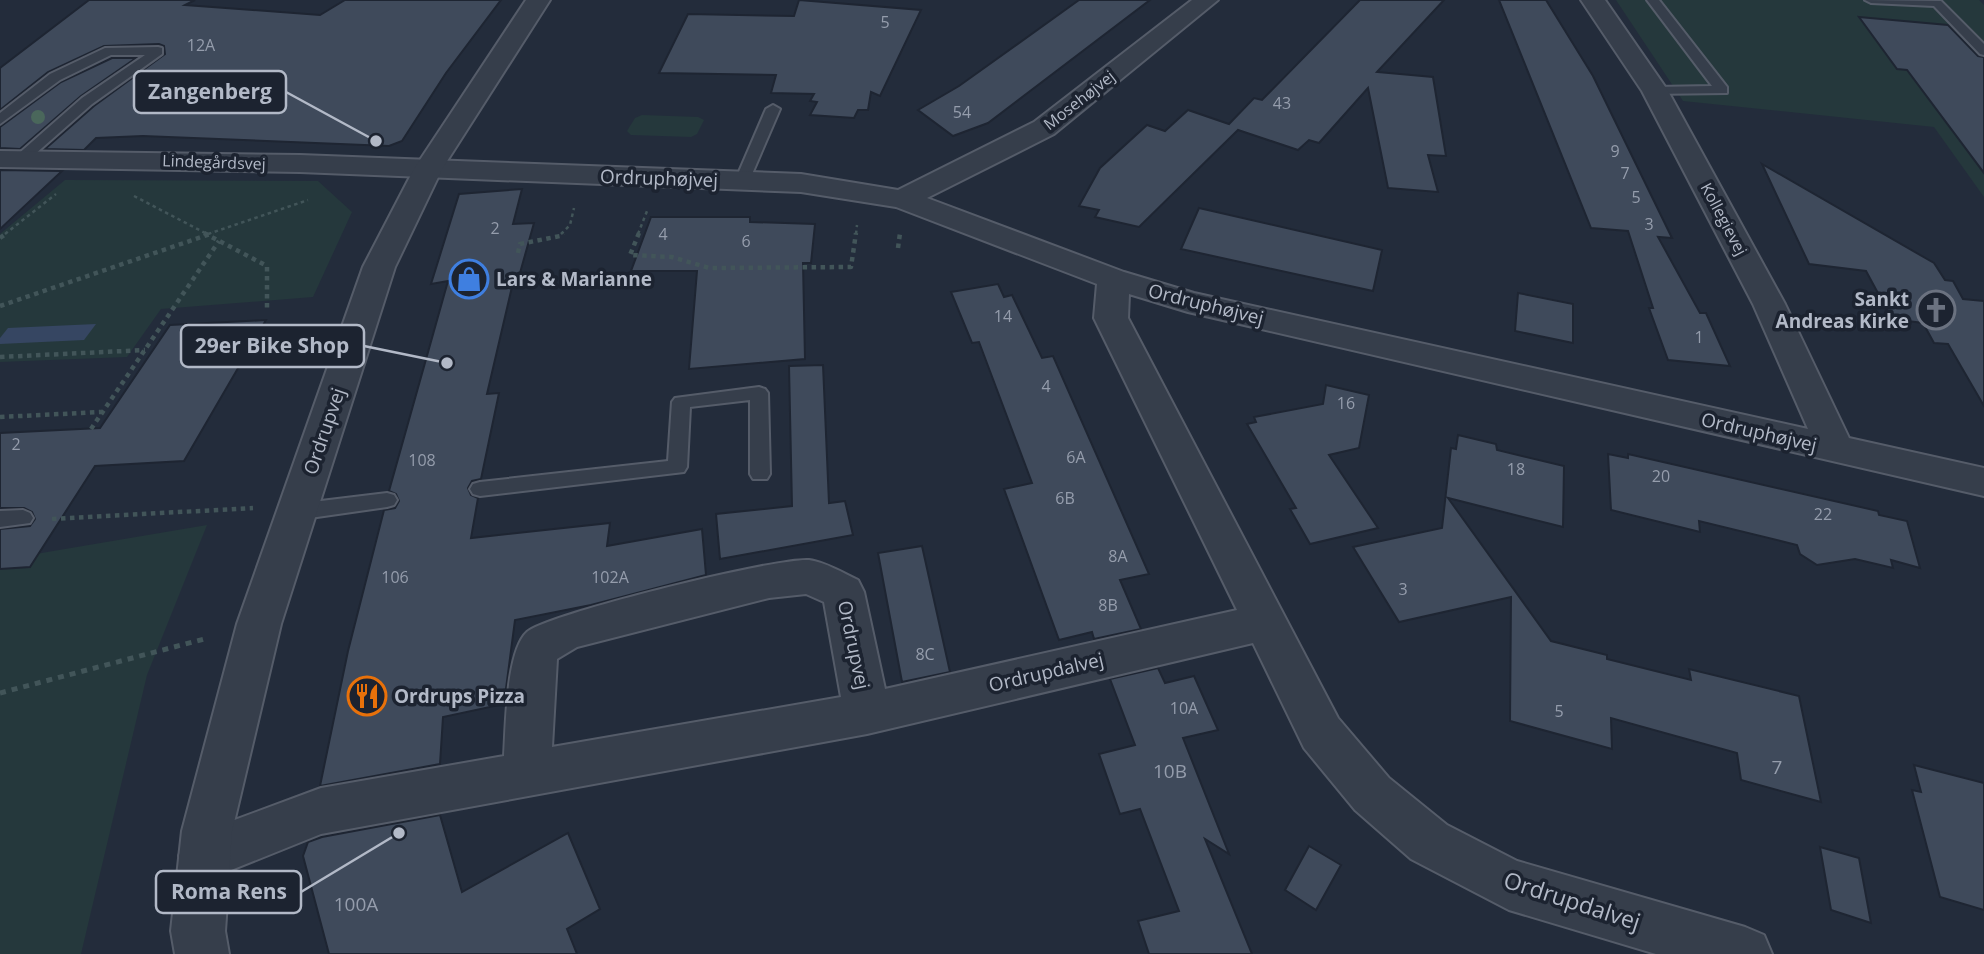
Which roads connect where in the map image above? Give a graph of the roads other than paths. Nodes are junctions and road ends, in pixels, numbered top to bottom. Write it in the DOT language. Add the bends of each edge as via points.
graph roads {
  1 [pos="538,0"];
  2 [pos="1206,0"];
  3 [pos="1593,0"];
  4 [pos="1653,0"];
  5 [pos="1871,0"];
  6 [pos="1984,51"];
  7 [pos="1655,91"];
  8 [pos="772,109"];
  9 [pos="0,120"];
  10 [pos="11,159"];
  11 [pos="428,169"];
  12 [pos="742,181"];
  13 [pos="902,199"];
  14 [pos="1113,279"];
  15 [pos="1836,449"];
  16 [pos="761,474"];
  17 [pos="1984,482"];
  18 [pos="480,489"];
  19 [pos="387,500"];
  20 [pos="298,509"];
  21 [pos="23,518"];
  22 [pos="0,519"];
  23 [pos="1266,622"];
  24 [pos="867,713"];
  25 [pos="526,774"];
  26 [pos="204,856"];
  27 [pos="202,954"];
  28 [pos="1745,954"];
  1 -- 11 [label="street, Ordrupvej"];
  2 -- 13 [label="street, Mosehøjvej" via="1044,128"];
  3 -- 7 [label="street, Kollegievej"];
  4 -- 7 [label="lane" via="1722,90"];
  5 -- 6 [label="lane" via="1937,2"];
  7 -- 15 [label="street, Kollegievej" via="1769,304"];
  8 -- 12 [label="lane"];
  9 -- 10 [label="lane" via="55,77 109,51 158,51"];
  10 -- 11 [label="street, Lindegårdsvej"];
  11 -- 12 [label="street, Ordruphøjvej"];
  11 -- 20 [label="street, Ordrupvej" via="379,267"];
  12 -- 13 [label="street, Ordruphøjvej" via="801,183"];
  13 -- 14 [label="street, Ordruphøjvej"];
  14 -- 15 [label="street, Ordruphøjvej" via="1188,302"];
  14 -- 23 [label="street, Ordrupdalvej" via="1111,318"];
  15 -- 17 [label="street, Ordruphøjvej"];
  16 -- 18 [label="lane" via="759,393 681,402 677,467"];
  19 -- 20 [label="lane"];
  20 -- 26 [label="street, Ordrupvej" via="260,624"];
  21 -- 22 [label="lane"];
  23 -- 24 [label="street, Ordrupdalvej"];
  23 -- 28 [label="street, Ordrupdalvej" via="1321,733 1372,794 1429,842 1509,884"];
  24 -- 25 [label="street, Ordrupvej"];
  24 -- 25 [label="street, Ordrupvej" via="843,592 809,577 769,581 566,632 541,646 534,661"];
  25 -- 26 [label="street, Ordrupvej" via="321,811"];
  26 -- 27 [label="street, Ordrupvej" via="198,931"];
}
